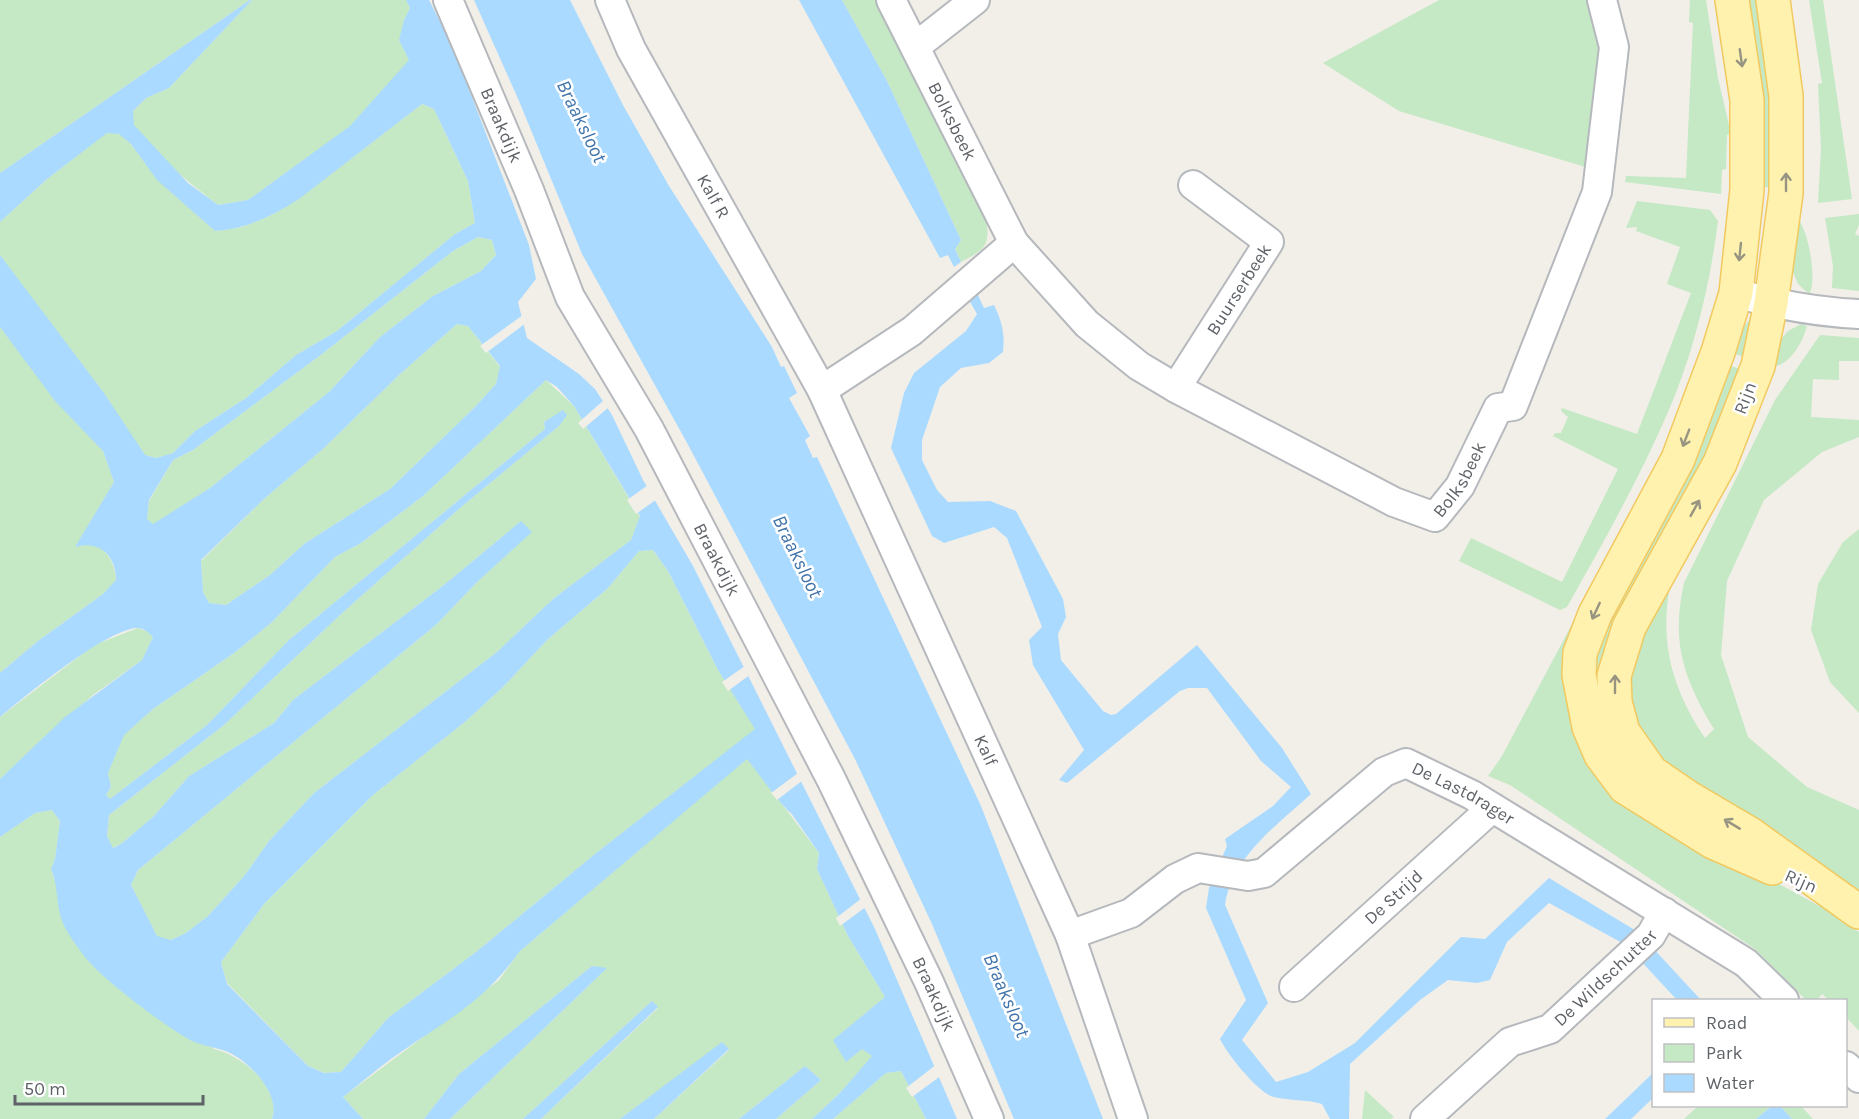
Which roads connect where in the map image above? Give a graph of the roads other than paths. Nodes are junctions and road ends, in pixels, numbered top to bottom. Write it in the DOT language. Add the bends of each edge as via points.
graph roads {
  1 [pos="448,0"];
  2 [pos="610,0"];
  3 [pos="891,0"];
  4 [pos="975,0"];
  5 [pos="1602,0"];
  6 [pos="1732,0"];
  7 [pos="1773,0"];
  8 [pos="915,47"];
  9 [pos="1193,185"];
  10 [pos="1014,243"];
  11 [pos="1736,293"];
  12 [pos="1771,303"];
  13 [pos="1859,314"];
  14 [pos="1176,388"];
  15 [pos="822,390"];
  16 [pos="1492,808"];
  17 [pos="1832,894"];
  18 [pos="1859,912"];
  19 [pos="1658,924"];
  20 [pos="1070,934"];
  21 [pos="1294,987"];
  22 [pos="1783,999"];
  23 [pos="1847,1068"];
  24 [pos="1859,1078"];
  25 [pos="989,1119"];
  26 [pos="1133,1119"];
  27 [pos="1425,1119"];
  1 -- 25 [label="street, Braakdijk" via="570,297 649,429 831,779 929,982"];
  2 -- 15 [label="street, Kalf R" via="631,49"];
  3 -- 8 [label="street, Bolksbeek"];
  4 -- 8 [label="street"];
  5 -- 14 [label="street, Bolksbeek" via="1614,46 1597,192 1513,406 1498,408 1460,486 1435,518 1394,502"];
  6 -- 11 [label="main road, Rijn, one-way" via="1747,111 1748,190"];
  12 -- 7 [label="main road, Rijn, one-way" via="1786,193 1786,96"];
  8 -- 10 [label="street, Bolksbeek"];
  9 -- 14 [label="street, Buurserbeek" via="1269,242"];
  10 -- 14 [label="street, Bolksbeek" via="1087,324 1139,366"];
  10 -- 15 [label="street" via="912,331"];
  11 -- 12 [label="street"];
  11 -- 17 [label="main road, Rijn, one-way" via="1678,459 1595,614 1580,653 1582,700 1601,755 1625,787 1713,842"];
  12 -- 13 [label="street" via="1818,312"];
  17 -- 12 [label="main road, Rijn, one-way" via="1750,834 1651,772 1623,732 1616,702 1614,676 1629,627 1720,463 1758,366"];
  15 -- 20 [label="street, Kalf"];
  16 -- 19 [label="street, De Lastdrager"];
  16 -- 20 [label="street, De Lastdrager" via="1407,763 1384,772 1264,873 1248,876 1203,869 1175,879 1131,913"];
  16 -- 21 [label="street, De Strijd"];
  17 -- 18 [label="main road"];
  19 -- 22 [label="street, De Lastdrager" via="1746,963"];
  19 -- 27 [label="street, De Wildschutter" via="1550,1029 1510,1041"];
  20 -- 26 [label="street, Kalf"];
  23 -- 24 [label="street"];
}
